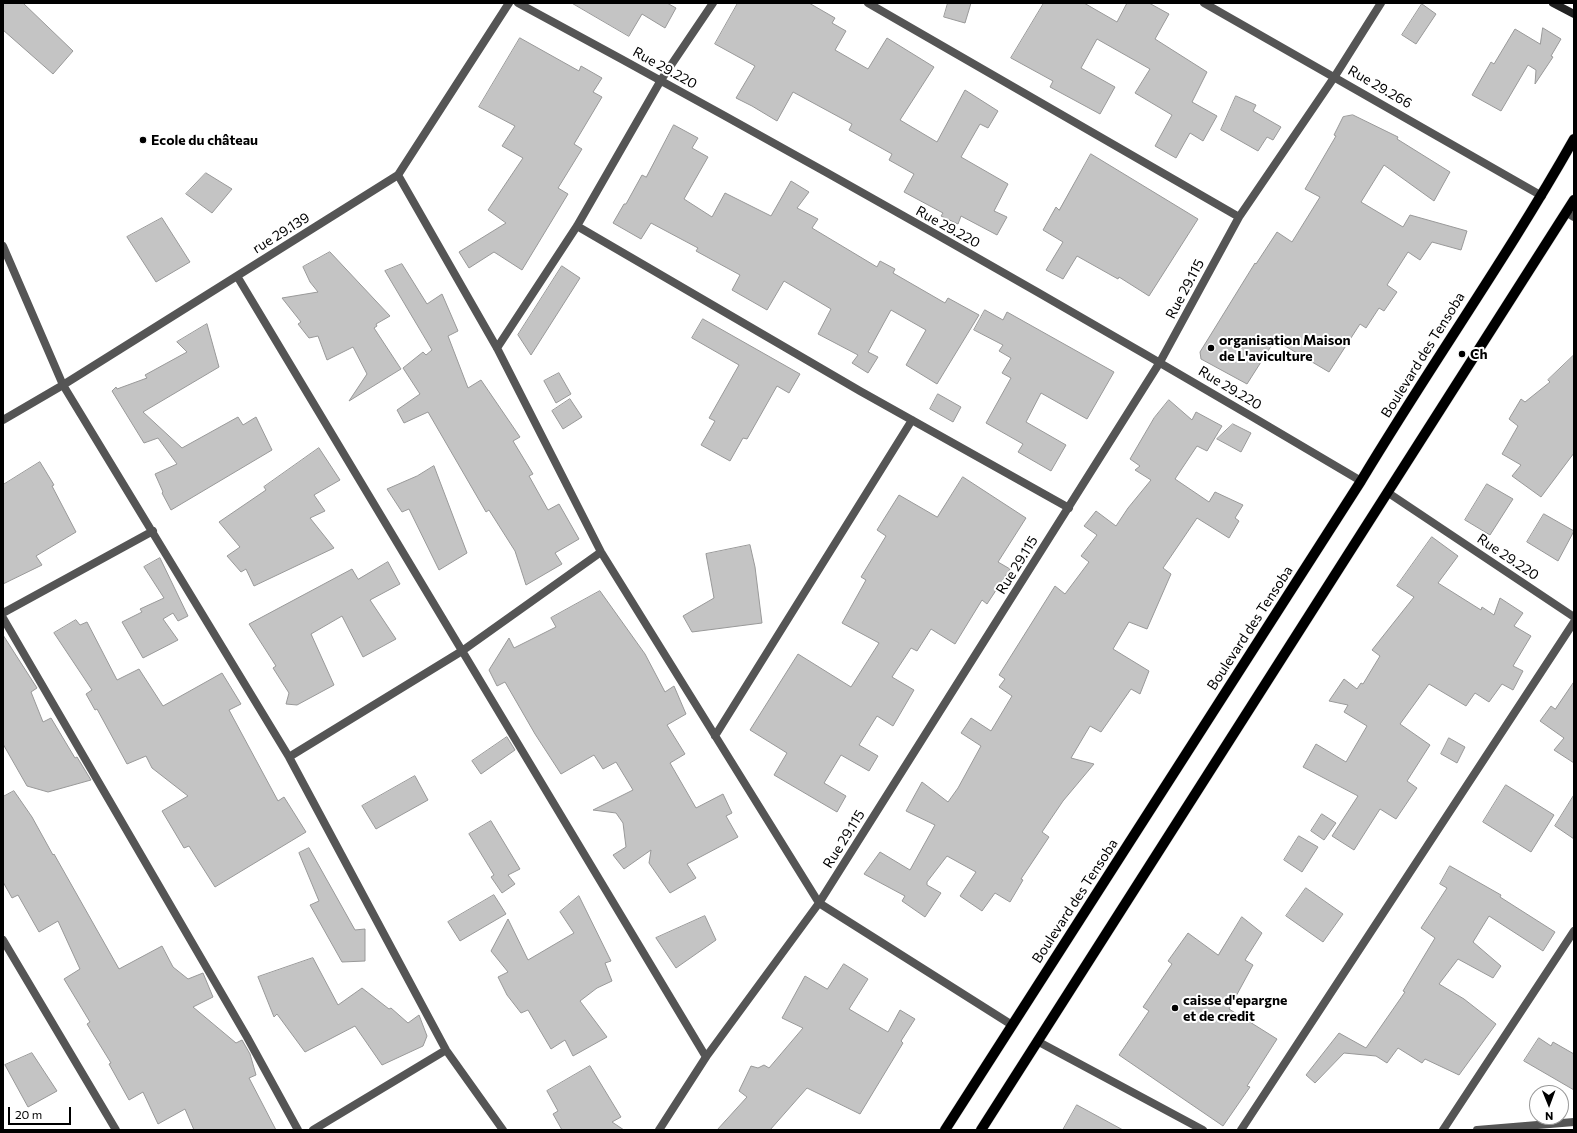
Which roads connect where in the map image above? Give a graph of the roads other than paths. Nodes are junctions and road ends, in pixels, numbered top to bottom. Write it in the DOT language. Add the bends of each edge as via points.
graph roads {
  1 [pos="509,3"];
  2 [pos="518,3"];
  3 [pos="713,3"];
  4 [pos="868,3"];
  5 [pos="1204,3"];
  6 [pos="1381,3"];
  7 [pos="1553,3"];
  8 [pos="1574,14"];
  9 [pos="1335,76"];
  10 [pos="661,80"];
  11 [pos="1574,139"];
  12 [pos="398,175"];
  13 [pos="1542,196"];
  14 [pos="1574,200"];
  15 [pos="1570,214"];
  16 [pos="1239,218"];
  17 [pos="577,226"];
  18 [pos="3,246"];
  19 [pos="237,276"];
  20 [pos="498,348"];
  21 [pos="1160,362"];
  22 [pos="63,385"];
  23 [pos="3,420"];
  24 [pos="912,420"];
  25 [pos="1361,481"];
  26 [pos="1387,492"];
  27 [pos="1069,508"];
  28 [pos="153,531"];
  29 [pos="601,552"];
  30 [pos="3,613"];
  31 [pos="1574,617"];
  32 [pos="3,618"];
  33 [pos="1574,622"];
  34 [pos="462,650"];
  35 [pos="715,736"];
  36 [pos="289,757"];
  37 [pos="819,903"];
  38 [pos="1574,931"];
  39 [pos="3,940"];
  40 [pos="1012,1025"];
  41 [pos="1037,1041"];
  42 [pos="446,1050"];
  43 [pos="706,1057"];
  44 [pos="1574,1122"];
  45 [pos="116,1130"];
  46 [pos="298,1130"];
  47 [pos="312,1130"];
  48 [pos="503,1130"];
  49 [pos="659,1130"];
  50 [pos="945,1130"];
  51 [pos="981,1130"];
  52 [pos="1203,1130"];
  53 [pos="1241,1130"];
  54 [pos="1443,1130"];
  55 [pos="1477,1130"];
  1 -- 12 [label="street, rue 29.139"];
  2 -- 10 [label="street, Rue 29.220"];
  3 -- 10 [label="street"];
  4 -- 16 [label="street"];
  5 -- 9 [label="street, Rue 29.266"];
  6 -- 9 [label="street, Rue 29.115"];
  7 -- 8 [label="street"];
  9 -- 13 [label="street, Rue 29.266"];
  9 -- 16 [label="street, Rue 29.115"];
  10 -- 17 [label="street"];
  10 -- 21 [label="street, Rue 29.220"];
  11 -- 13 [label="main road, Boulevard des Tensoba"];
  12 -- 19 [label="street, rue 29.139"];
  12 -- 20 [label="street"];
  13 -- 25 [label="main road, Boulevard des Tensoba" via="1410,400"];
  14 -- 15 [label="main road"];
  15 -- 26 [label="main road"];
  16 -- 21 [label="street, Rue 29.115"];
  17 -- 20 [label="street"];
  17 -- 24 [label="street"];
  18 -- 22 [label="street"];
  19 -- 22 [label="street, rue 29.139"];
  19 -- 34 [label="street"];
  20 -- 29 [label="street"];
  21 -- 25 [label="street, Rue 29.220"];
  21 -- 27 [label="street, Rue 29.115"];
  22 -- 23 [label="street, rue 29.139"];
  22 -- 28 [label="street"];
  24 -- 27 [label="street"];
  24 -- 35 [label="street"];
  25 -- 40 [label="main road, Boulevard des Tensoba"];
  26 -- 31 [label="street, Rue 29.220"];
  26 -- 41 [label="main road"];
  27 -- 37 [label="street, Rue 29.115"];
  28 -- 30 [label="street"];
  28 -- 36 [label="street"];
  29 -- 34 [label="street"];
  29 -- 35 [label="street"];
  32 -- 46 [label="street" via="247,1037"];
  33 -- 53 [label="street"];
  34 -- 36 [label="street"];
  34 -- 43 [label="street"];
  35 -- 37 [label="street"];
  36 -- 42 [label="street"];
  37 -- 40 [label="street"];
  37 -- 43 [label="street, Rue 29.115"];
  38 -- 54 [label="street"];
  39 -- 45 [label="street"];
  40 -- 50 [label="main road, Boulevard des Tensoba"];
  41 -- 51 [label="main road"];
  41 -- 52 [label="street"];
  42 -- 47 [label="street"];
  42 -- 48 [label="street"];
  43 -- 49 [label="street, Rue 29.115"];
  44 -- 55 [label="street"];
}
